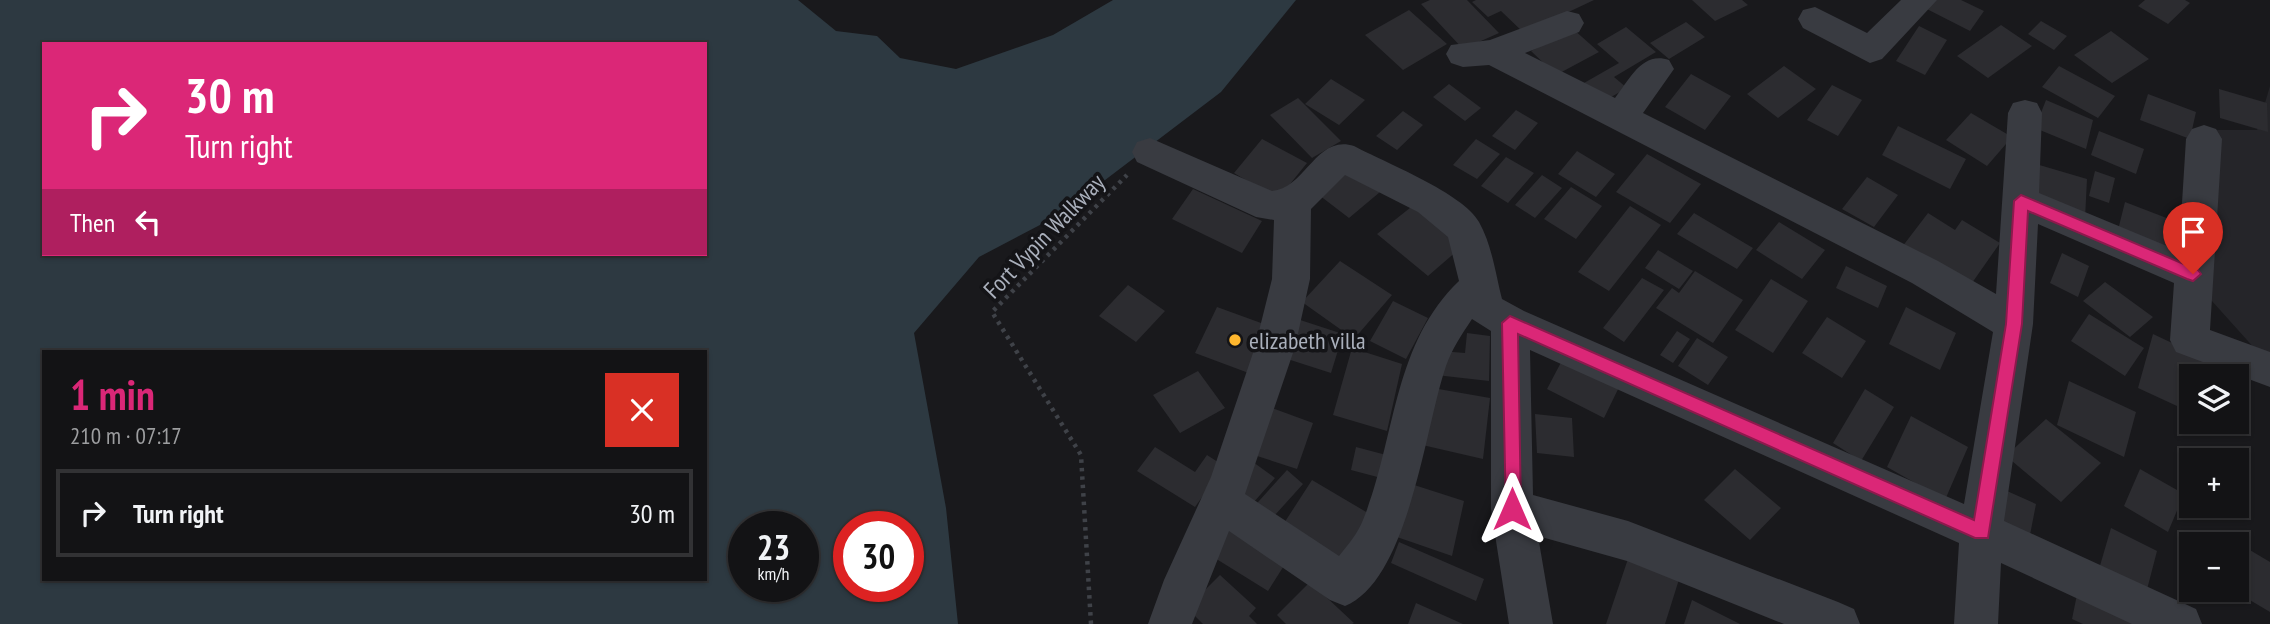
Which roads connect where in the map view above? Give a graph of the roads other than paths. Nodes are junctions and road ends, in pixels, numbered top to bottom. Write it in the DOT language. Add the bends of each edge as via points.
graph roads {
  1 [pos="1921,0"];
  2 [pos="1815,19"];
  3 [pos="1567,23"];
  4 [pos="1657,69"];
  5 [pos="2025,113"];
  6 [pos="1621,116"];
  7 [pos="2203,139"];
  8 [pos="1150,152"];
  9 [pos="2021,201"];
  10 [pos="1293,204"];
  11 [pos="2193,274"];
  12 [pos="1482,284"];
  13 [pos="1510,323"];
  14 [pos="2014,324"];
  15 [pos="2270,370"];
  16 [pos="1219,500"];
  17 [pos="1512,509"];
  18 [pos="1981,532"];
  19 [pos="1179,614"];
  20 [pos="1531,624"];
  21 [pos="1838,624"];
  22 [pos="1976,624"];
  23 [pos="2180,624"];
  1 -- 2 [label="street" via="1870,51"];
  3 -- 6 [label="street" via="1478,53"];
  4 -- 6 [label="street"];
  5 -- 9 [label="street"];
  6 -- 14 [label="street" via="1925,272"];
  7 -- 11 [label="street"];
  8 -- 10 [label="street" via="1269,206"];
  9 -- 11 [label="street"];
  9 -- 14 [label="street"];
  10 -- 12 [label="street" via="1341,156 1431,202 1464,229"];
  10 -- 16 [label="street" via="1291,279 1275,347 1244,442"];
  11 -- 15 [label="street" via="2190,340"];
  12 -- 13 [label="street" via="1486,309"];
  12 -- 16 [label="street" via="1469,293 1429,352 1384,525 1345,585"];
  13 -- 17 [label="street"];
  13 -- 18 [label="street"];
  14 -- 18 [label="street"];
  16 -- 19 [label="street"];
  17 -- 20 [label="street"];
  17 -- 21 [label="street" via="1628,541"];
  18 -- 22 [label="street"];
  18 -- 23 [label="street"];
}
